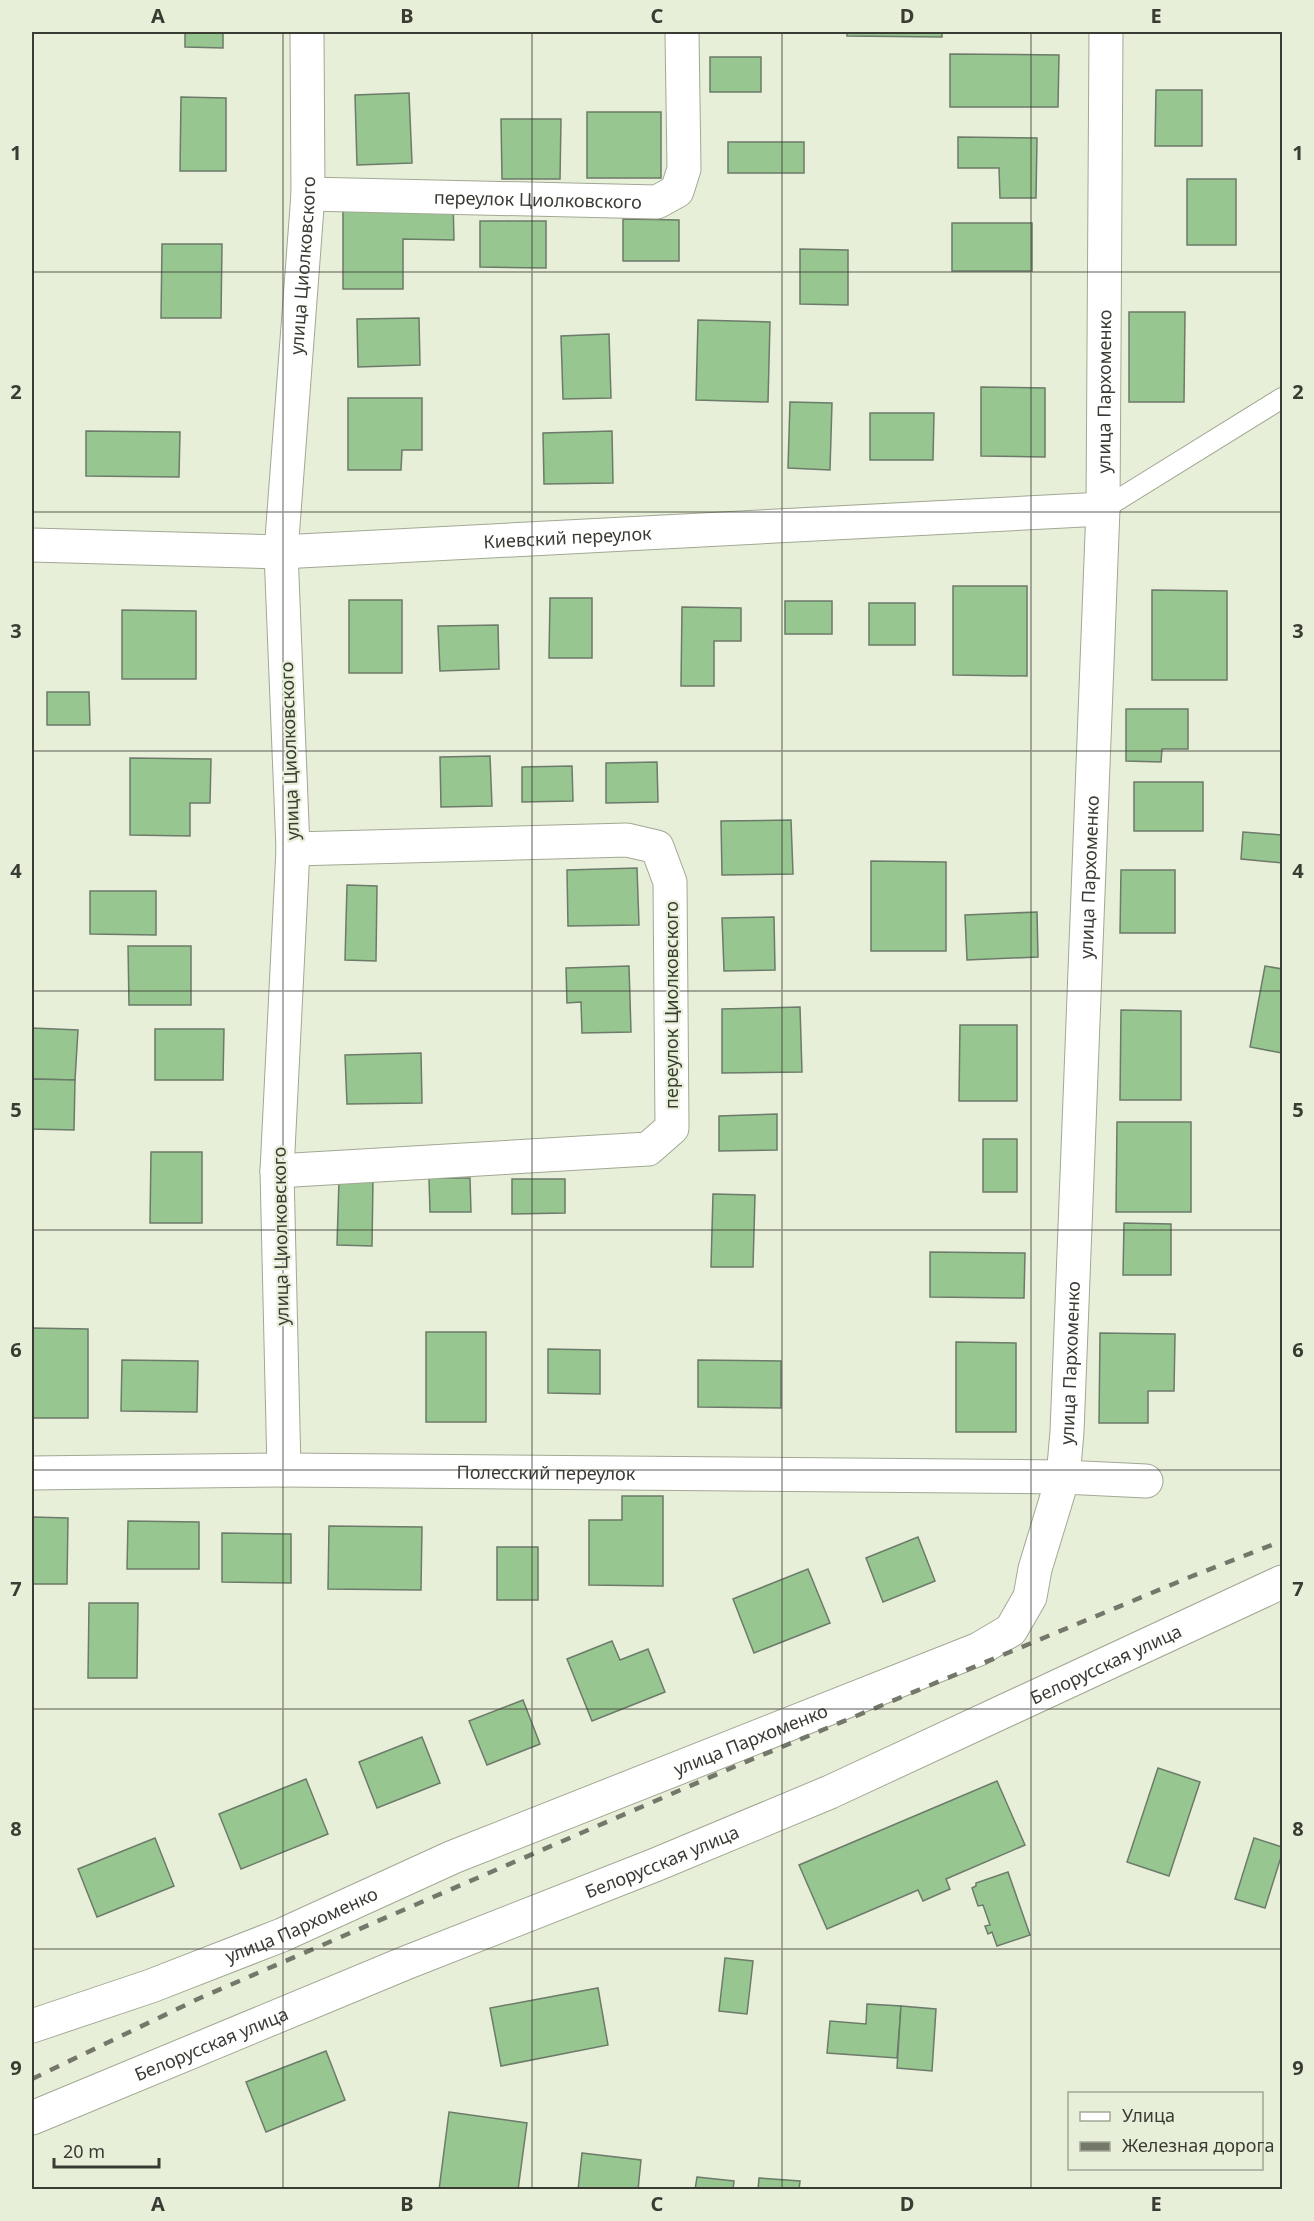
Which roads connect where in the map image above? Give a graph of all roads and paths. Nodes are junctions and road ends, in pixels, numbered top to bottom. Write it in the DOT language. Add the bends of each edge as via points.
graph roads {
  1 [pos="307,32"];
  2 [pos="682,32"];
  3 [pos="1106,32"];
  4 [pos="308,194"];
  5 [pos="1282,398"];
  6 [pos="1103,509"];
  7 [pos="32,545"];
  8 [pos="281,552"];
  9 [pos="293,849"];
  10 [pos="277,1171"];
  11 [pos="284,1470"];
  12 [pos="32,1473"];
  13 [pos="1063,1477"];
  14 [pos="1146,1481"];
  15 [pos="1282,1582"];
  16 [pos="32,2026"];
  17 [pos="32,2118"];
  1 -- 4 [label="street, улица Циолковского"];
  2 -- 4 [label="street, переулок Циолковского" via="684,169 677,191 657,202"];
  3 -- 6 [label="street, улица Пархоменко"];
  4 -- 8 [label="street, улица Циолковского"];
  5 -- 6 [label="lane"];
  6 -- 8 [label="street, Киевский переулок"];
  6 -- 13 [label="street, улица Пархоменко"];
  7 -- 8 [label="street, Киевский переулок"];
  8 -- 9 [label="street, улица Циолковского"];
  9 -- 10 [label="street, улица Циолковского"];
  9 -- 10 [label="street, переулок Циолковского" via="627,840 657,847 670,882 672,1128 648,1149"];
  10 -- 11 [label="street, улица Циолковского"];
  11 -- 12 [label="street, Полесский переулок"];
  11 -- 13 [label="street, Полесский переулок"];
  13 -- 14 [label="street"];
  13 -- 16 [label="street, улица Пархоменко" via="1030,1597 1011,1630 979,1649 453,1857 272,1939"];
  15 -- 17 [label="street, Белорусская улица" via="830,1792"];
}
